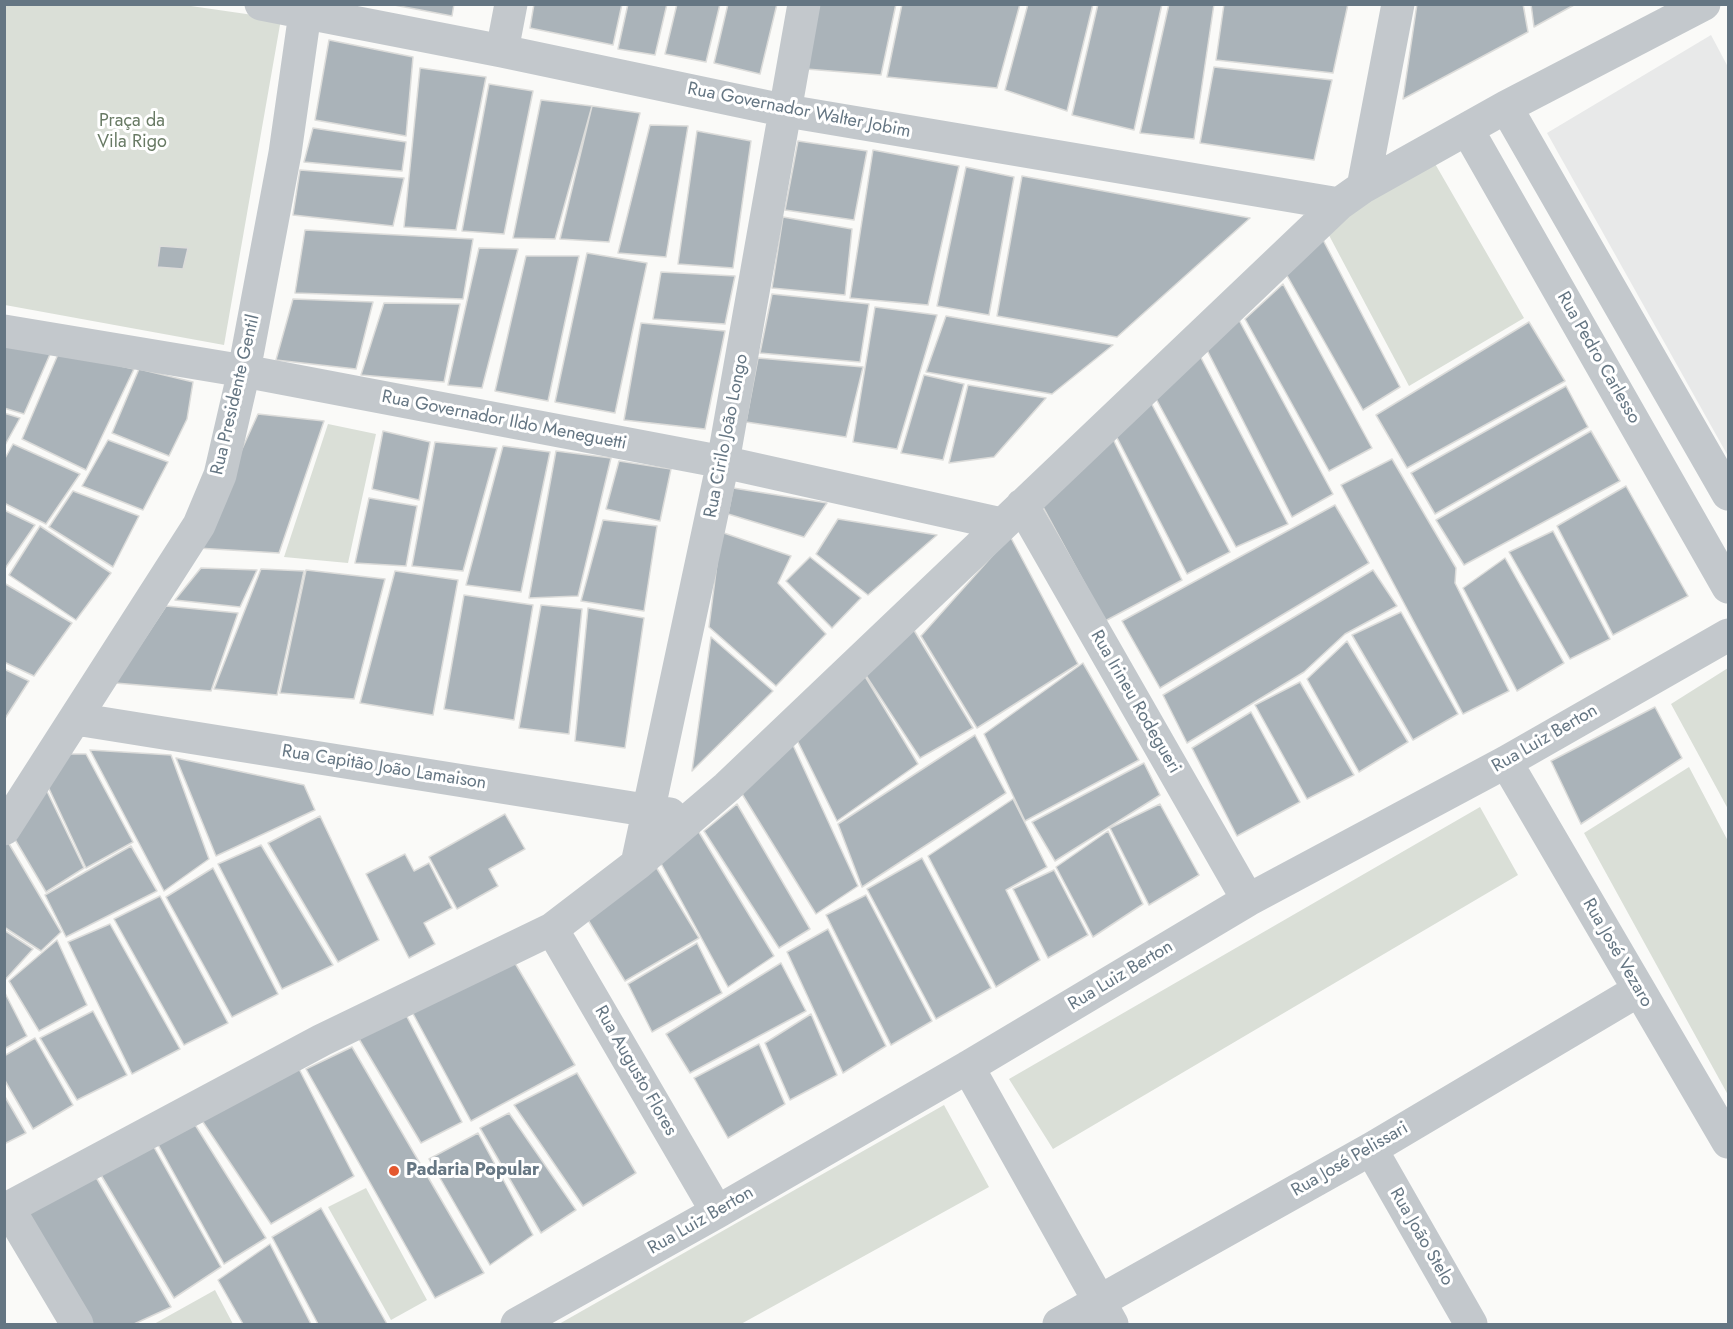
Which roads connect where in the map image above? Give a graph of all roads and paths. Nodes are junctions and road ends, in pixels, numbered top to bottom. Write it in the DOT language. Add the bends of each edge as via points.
graph roads {
  1 [pos="261,4"];
  2 [pos="511,4"];
  3 [pos="804,4"];
  4 [pos="1398,4"];
  5 [pos="1704,4"];
  6 [pos="304,13"];
  7 [pos="502,51"];
  8 [pos="1506,107"];
  9 [pos="787,111"];
  10 [pos="1467,129"];
  11 [pos="1351,196"];
  12 [pos="4,331"];
  13 [pos="244,371"];
  14 [pos="723,462"];
  15 [pos="1728,494"];
  16 [pos="1012,514"];
  17 [pos="1728,587"];
  18 [pos="1728,634"];
  19 [pos="76,719"];
  20 [pos="1506,762"];
  21 [pos="650,811"];
  22 [pos="693,817"];
  23 [pos="4,829"];
  24 [pos="637,864"];
  25 [pos="1248,900"];
  26 [pos="552,929"];
  27 [pos="1639,990"];
  28 [pos="968,1067"];
  29 [pos="1728,1142"];
  30 [pos="1371,1149"];
  31 [pos="6,1209"];
  32 [pos="717,1212"];
  33 [pos="1105,1313"];
  34 [pos="77,1324"];
  35 [pos="517,1324"];
  36 [pos="1059,1324"];
  37 [pos="1471,1324"];
  1 -- 6 [label="street, Rua Governador Walter Jobim"];
  2 -- 7 [label="street"];
  3 -- 9 [label="street, Rua Cirilo João Longo"];
  4 -- 11 [label="street"];
  5 -- 8 [label="street"];
  6 -- 7 [label="street, Rua Governador Walter Jobim"];
  6 -- 13 [label="street, Rua Presidente Gentil" via="285,153"];
  7 -- 9 [label="street, Rua Governador Walter Jobim"];
  8 -- 10 [label="street"];
  8 -- 15 [label="street"];
  9 -- 11 [label="street, Rua Governador Walter Jobim"];
  9 -- 14 [label="street, Rua Cirilo João Longo"];
  10 -- 11 [label="street"];
  10 -- 17 [label="street, Rua Pedro Carlesso"];
  11 -- 16 [label="street"];
  12 -- 13 [label="street, Rua Governador Ildo Meneguetti"];
  13 -- 14 [label="street, Rua Governador Ildo Meneguetti"];
  13 -- 19 [label="street, Rua Presidente Gentil" via="220,475 199,525"];
  14 -- 16 [label="street, Rua Governador Ildo Meneguetti"];
  14 -- 21 [label="street, Rua Cirilo João Longo"];
  16 -- 22 [label="street"];
  16 -- 25 [label="street, Rua Irineu Rodegueri"];
  18 -- 20 [label="street, Rua Luiz Berton"];
  19 -- 21 [label="street, Rua Capitão João Lamaison"];
  19 -- 23 [label="street, Rua Presidente Gentil"];
  20 -- 25 [label="street, Rua Luiz Berton"];
  20 -- 27 [label="street, Rua José Vezaro"];
  21 -- 22 [label="street, Rua Capitão João Lamaison"];
  21 -- 24 [label="street, Rua Cirilo João Longo"];
  22 -- 24 [label="street"];
  24 -- 26 [label="street"];
  25 -- 28 [label="street, Rua Luiz Berton"];
  26 -- 31 [label="street" via="322,1040"];
  26 -- 32 [label="street, Rua Augusto Flores"];
  27 -- 29 [label="street, Rua José Vezaro"];
  27 -- 30 [label="street, Rua José Pelissari"];
  28 -- 32 [label="street, Rua Luiz Berton"];
  28 -- 33 [label="street"];
  30 -- 33 [label="street, Rua José Pelissari"];
  30 -- 37 [label="street, Rua João Stelo"];
  31 -- 34 [label="street"];
  32 -- 35 [label="street, Rua Luiz Berton"];
  33 -- 36 [label="street, Rua José Pelissari"];
}
